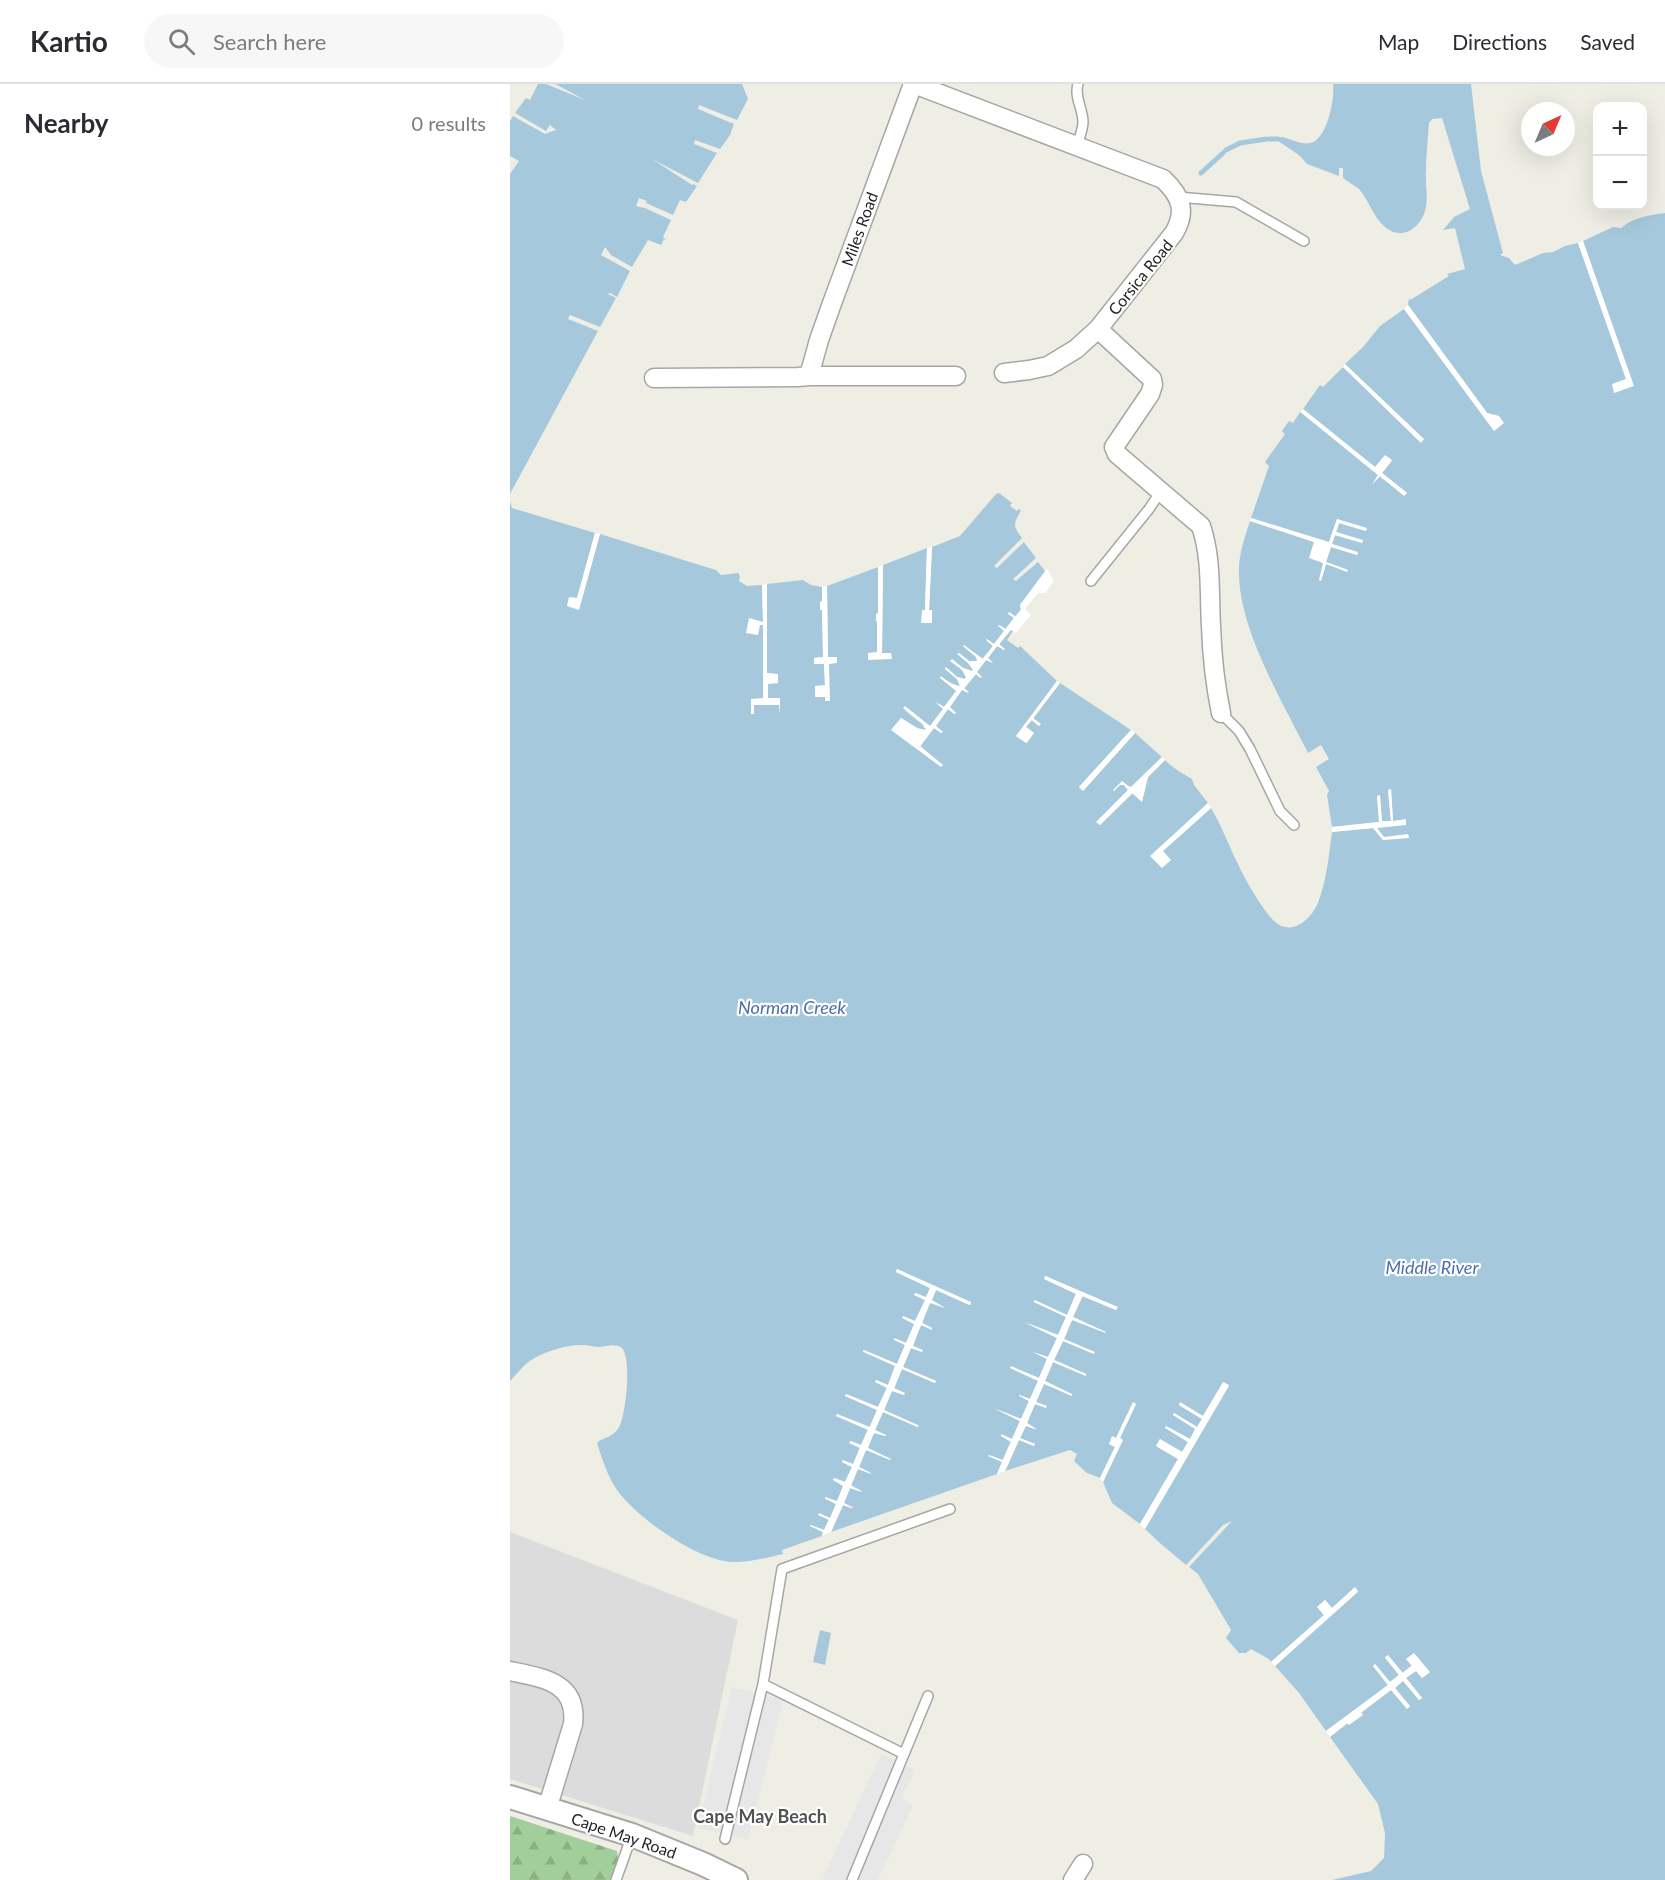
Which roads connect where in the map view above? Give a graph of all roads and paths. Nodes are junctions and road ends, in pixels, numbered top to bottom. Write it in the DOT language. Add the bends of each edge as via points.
graph roads {
  1 [pos="913,84"];
  2 [pos="1078,84"];
  3 [pos="1077,146"];
  4 [pos="1178,197"];
  5 [pos="1304,241"];
  6 [pos="1098,329"];
  7 [pos="1004,373"];
  8 [pos="809,376"];
  9 [pos="956,376"];
  10 [pos="654,378"];
  11 [pos="1161,491"];
  12 [pos="1091,581"];
  13 [pos="1221,713"];
  14 [pos="1294,825"];
  15 [pos="950,1509"];
  16 [pos="510,1671"];
  17 [pos="763,1684"];
  18 [pos="928,1696"];
  19 [pos="904,1754"];
  20 [pos="510,1797"];
  21 [pos="547,1809"];
  22 [pos="632,1835"];
  23 [pos="725,1839"];
  24 [pos="1083,1864"];
  25 [pos="616,1880"];
  26 [pos="736,1880"];
  27 [pos="852,1880"];
  28 [pos="1073,1880"];
  1 -- 3 [label="street"];
  1 -- 8 [label="street, Miles Road"];
  2 -- 3 [label="lane" via="1083,123"];
  3 -- 4 [label="street" via="1163,179"];
  4 -- 5 [label="lane" via="1236,202"];
  4 -- 6 [label="street, Corsica Road" via="1181,222"];
  6 -- 7 [label="street" via="1048,366"];
  6 -- 11 [label="street, Corsica Road" via="1152,379 1150,394 1114,447 1123,461"];
  8 -- 9 [label="street"];
  8 -- 10 [label="street"];
  11 -- 12 [label="lane"];
  11 -- 13 [label="street, Corsica Road" via="1201,526 1206,541"];
  13 -- 14 [label="lane" via="1239,731 1280,811"];
  15 -- 17 [label="lane" via="782,1569"];
  16 -- 21 [label="street" via="560,1686 570,1696 575,1711"];
  17 -- 19 [label="lane"];
  17 -- 23 [label="lane"];
  18 -- 19 [label="lane"];
  19 -- 27 [label="lane"];
  20 -- 21 [label="street, Cape May Road"];
  21 -- 22 [label="street, Cape May Road"];
  22 -- 25 [label="lane"];
  22 -- 26 [label="street, Cape May Road"];
  24 -- 28 [label="street"];
}
